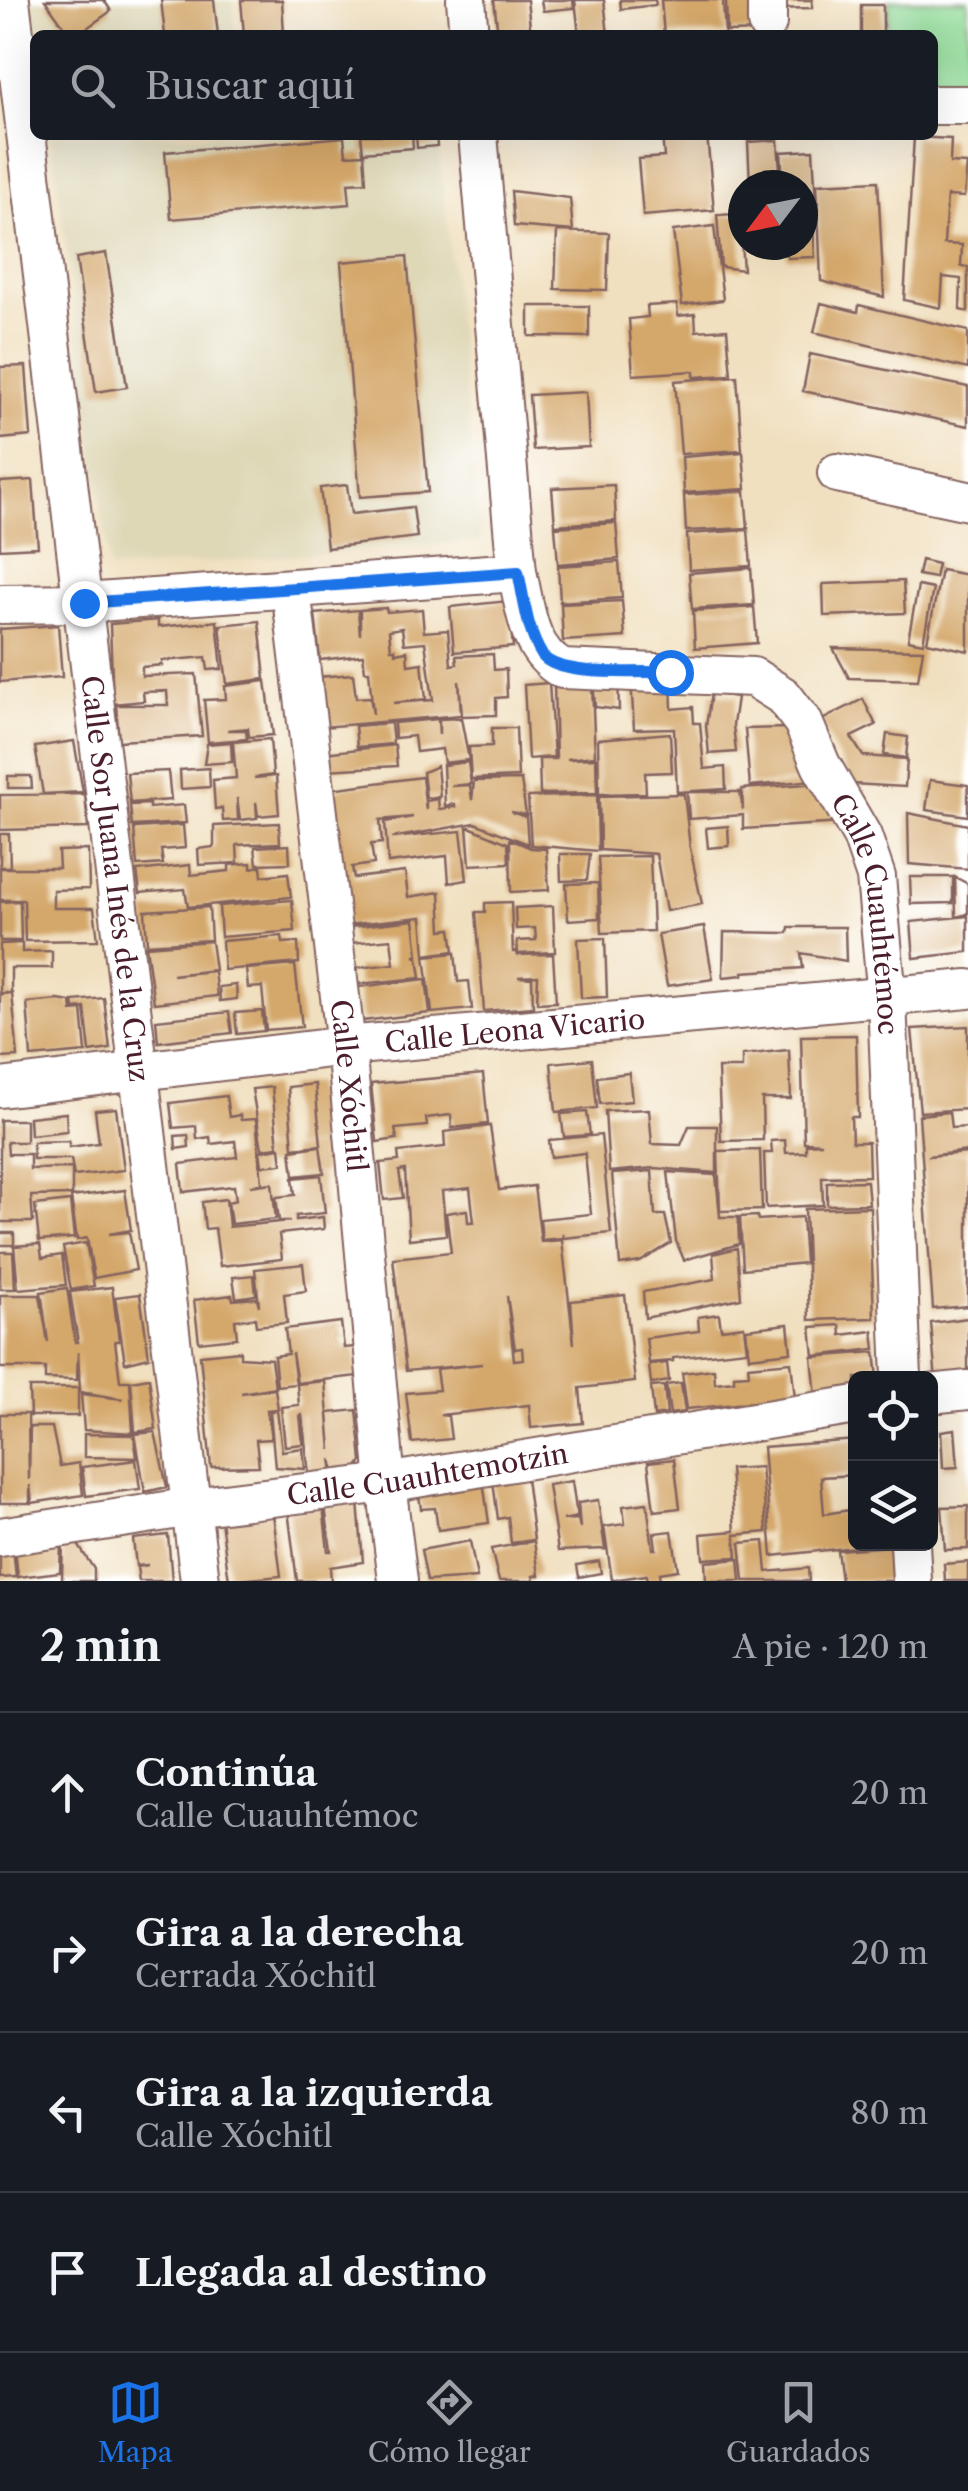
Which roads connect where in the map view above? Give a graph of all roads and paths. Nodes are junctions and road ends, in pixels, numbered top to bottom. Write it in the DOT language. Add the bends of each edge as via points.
graph roads {
  1 [pos="10,0"];
  2 [pos="466,0"];
  3 [pos="469,30"];
  4 [pos="938,105"];
  5 [pos="968,105"];
  6 [pos="478,140"];
  7 [pos="15,159"];
  8 [pos="838,473"];
  9 [pos="968,501"];
  10 [pos="518,572"];
  11 [pos="292,589"];
  12 [pos="84,603"];
  13 [pos="0,604"];
  14 [pos="968,990"];
  15 [pos="886,998"];
  16 [pos="346,1046"];
  17 [pos="140,1072"];
  18 [pos="0,1088"];
  19 [pos="902,1371"];
  20 [pos="968,1390"];
  21 [pos="938,1393"];
  22 [pos="848,1406"];
  23 [pos="386,1483"];
  24 [pos="192,1507"];
  25 [pos="0,1537"];
  26 [pos="910,1551"];
  27 [pos="200,1581"];
  28 [pos="398,1581"];
  29 [pos="912,1581"];
  1 -- 7 [label="street, Calle Sor Juana Inés de la Cruz"];
  2 -- 3 [label="street"];
  4 -- 5 [label="street"];
  6 -- 10 [label="street"];
  7 -- 12 [label="street, Calle Sor Juana Inés de la Cruz"];
  8 -- 9 [label="street"];
  10 -- 11 [label="street"];
  10 -- 15 [label="street, Calle Cuauhtémoc" via="534,638 544,658 562,669 754,678 783,696 804,722 876,876"];
  11 -- 12 [label="street"];
  11 -- 16 [label="street, Calle Xóchitl"];
  12 -- 13 [label="street"];
  12 -- 17 [label="street, Calle Sor Juana Inés de la Cruz"];
  14 -- 15 [label="street, Calle Leona Vicario"];
  15 -- 16 [label="street, Calle Leona Vicario"];
  15 -- 19 [label="street, Calle Cuauhtémoc"];
  16 -- 17 [label="street, Calle Leona Vicario"];
  16 -- 23 [label="street, Calle Xóchitl"];
  17 -- 18 [label="street, Calle Leona Vicario"];
  17 -- 24 [label="street, Calle Sor Juana Inés de la Cruz"];
  20 -- 21 [label="street"];
  22 -- 23 [label="street, Calle Cuauhtemotzin"];
  23 -- 24 [label="street, Calle Cuauhtemotzin"];
  23 -- 28 [label="street, Calle Xóchitl"];
  24 -- 25 [label="street, Calle Cuauhtemotzin"];
  24 -- 27 [label="street, Calle Sor Juana Inés de la Cruz"];
  26 -- 29 [label="street"];
}
